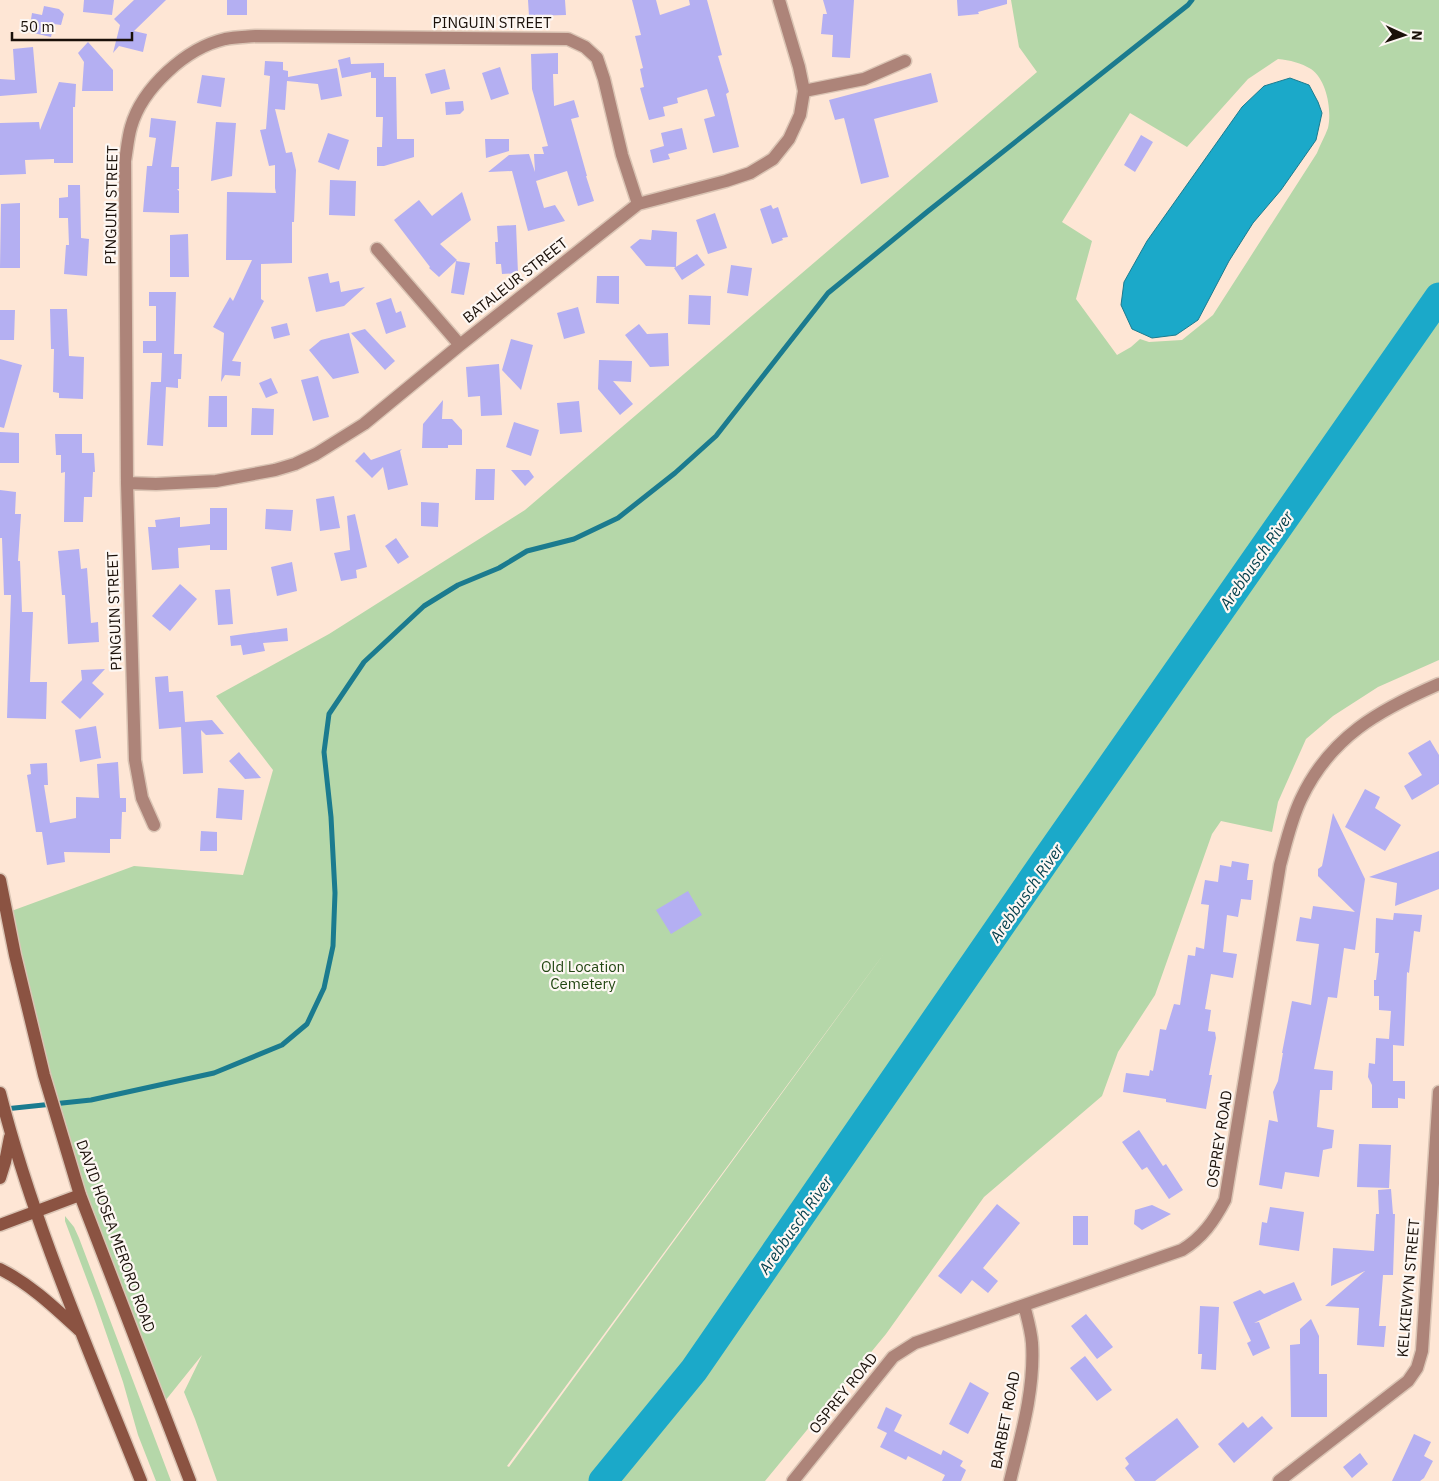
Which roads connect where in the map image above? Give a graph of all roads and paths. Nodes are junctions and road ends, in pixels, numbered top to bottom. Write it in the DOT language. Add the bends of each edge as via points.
graph roads {
  1 [pos="779,0"];
  2 [pos="905,61"];
  3 [pos="804,91"];
  4 [pos="638,204"];
  5 [pos="377,249"];
  6 [pos="460,345"];
  7 [pos="127,483"];
  8 [pos="1439,684"];
  9 [pos="154,825"];
  10 [pos="0,880"];
  11 [pos="1439,1092"];
  12 [pos="0,1093"];
  13 [pos="9,1129"];
  14 [pos="0,1178"];
  15 [pos="80,1195"];
  16 [pos="36,1212"];
  17 [pos="0,1225"];
  18 [pos="0,1269"];
  19 [pos="1024,1305"];
  20 [pos="80,1331"];
  21 [pos="141,1481"];
  22 [pos="190,1481"];
  23 [pos="794,1481"];
  24 [pos="1010,1481"];
  25 [pos="1279,1481"];
  1 -- 3 [label="street, BATALEUR STREET"];
  2 -- 3 [label="street" via="864,79"];
  3 -- 4 [label="street, BATALEUR STREET" via="800,115 790,139 774,158 750,173"];
  4 -- 6 [label="street, BATALEUR STREET"];
  4 -- 7 [label="street, PINGUIN STREET" via="597,58 585,47 568,39 256,36 225,39 200,49 168,70 145,96 131,126 125,160"];
  5 -- 6 [label="street"];
  6 -- 7 [label="street, BATALEUR STREET" via="364,424 295,464 216,481"];
  7 -- 9 [label="street, PINGUIN STREET" via="136,760 142,798"];
  8 -- 19 [label="street, OSPREY ROAD" via="1402,700 1360,726 1335,748 1301,799 1280,866 1225,1200 1216,1217 1203,1234 1182,1250"];
  10 -- 15 [label="main road, DAVID HOSEA MERORO ROAD" via="36,1042"];
  11 -- 25 [label="street, KELKIEWYN STREET" via="1422,1350 1417,1368 1408,1381"];
  12 -- 13 [label="main road"];
  13 -- 14 [label="main road"];
  13 -- 16 [label="main road"];
  15 -- 16 [label="main road"];
  15 -- 22 [label="main road, DAVID HOSEA MERORO ROAD"];
  16 -- 17 [label="main road"];
  16 -- 20 [label="main road"];
  18 -- 20 [label="main road" via="48,1301"];
  19 -- 23 [label="street, OSPREY ROAD" via="923,1339 893,1357"];
  19 -- 24 [label="street, BARBET ROAD" via="1032,1341 1032,1364 1025,1415"];
  20 -- 21 [label="main road"];
}
